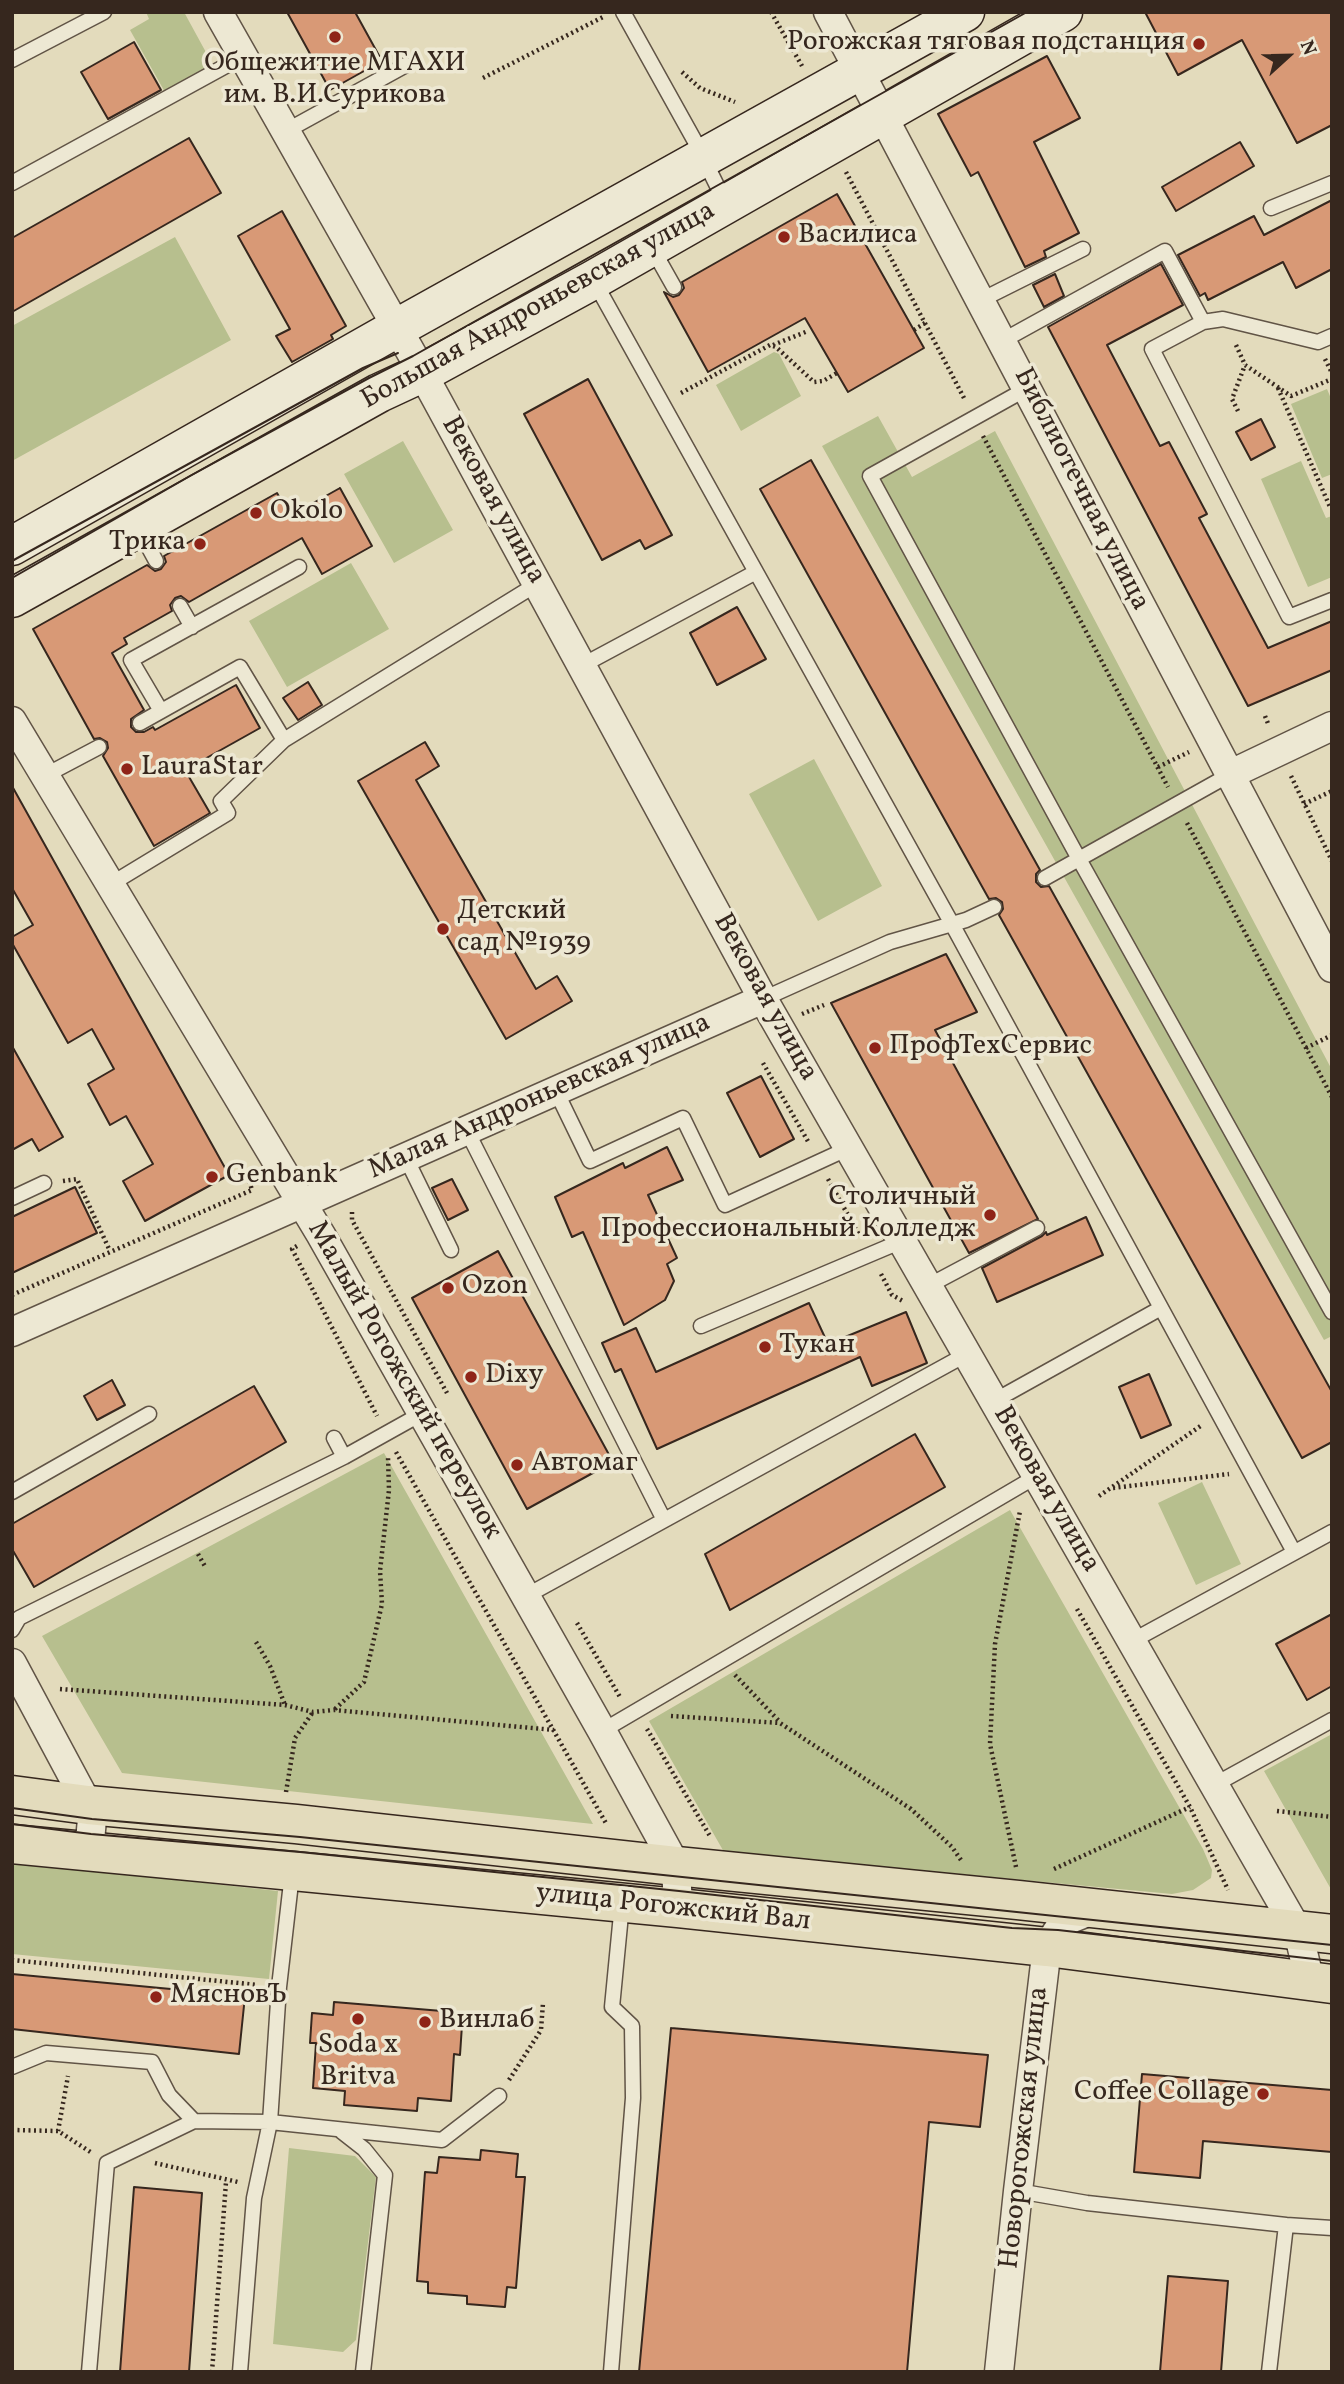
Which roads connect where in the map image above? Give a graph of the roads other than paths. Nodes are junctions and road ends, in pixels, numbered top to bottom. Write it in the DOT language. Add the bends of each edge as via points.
graph roads {
  1 [pos="104,12"];
  2 [pos="218,12"];
  3 [pos="623,12"];
  4 [pos="828,12"];
  5 [pos="965,12"];
  6 [pos="1063,12"];
  7 [pos="242,57"];
  8 [pos="12,60"];
  9 [pos="406,65"];
  10 [pos="859,70"];
  11 [pos="883,115"];
  12 [pos="286,131"];
  13 [pos="703,157"];
  14 [pos="1332,183"];
  15 [pos="12,184"];
  16 [pos="726,204"];
  17 [pos="1272,208"];
  18 [pos="651,247"];
  19 [pos="1083,249"];
  20 [pos="593,280"];
  21 [pos="674,286"];
  22 [pos="981,300"];
  23 [pos="1203,322"];
  24 [pos="397,328"];
  25 [pos="1332,336"];
  26 [pos="1002,341"];
  27 [pos="422,373"];
  28 [pos="1028,388"];
  29 [pos="12,545"];
  30 [pos="299,567"];
  31 [pos="757,572"];
  32 [pos="537,584"];
  33 [pos="12,598"];
  34 [pos="1332,600"];
  35 [pos="180,606"];
  36 [pos="192,627"];
  37 [pos="581,666"];
  38 [pos="161,711"];
  39 [pos="12,720"];
  40 [pos="140,723"];
  41 [pos="1332,726"];
  42 [pos="284,740"];
  43 [pos="99,747"];
  44 [pos="46,775"];
  45 [pos="1229,775"];
  46 [pos="1079,859"];
  47 [pos="1045,878"];
  48 [pos="111,884"];
  49 [pos="994,907"];
  50 [pos="952,924"];
  51 [pos="1332,968"];
  52 [pos="763,999"];
  53 [pos="556,1091"];
  54 [pos="467,1131"];
  55 [pos="849,1148"];
  56 [pos="406,1158"];
  57 [pos="44,1183"];
  58 [pos="12,1198"];
  59 [pos="302,1204"];
  60 [pos="1037,1228"];
  61 [pos="902,1241"];
  62 [pos="452,1250"];
  63 [pos="920,1296"];
  64 [pos="1161,1308"];
  65 [pos="1332,1312"];
  66 [pos="701,1326"];
  67 [pos="12,1332"];
  68 [pos="967,1354"];
  69 [pos="994,1401"];
  70 [pos="421,1414"];
  71 [pos="149,1415"];
  72 [pos="334,1438"];
  73 [pos="344,1457"];
  74 [pos="1037,1476"];
  75 [pos="12,1492"];
  76 [pos="664,1520"];
  77 [pos="1332,1531"];
  78 [pos="1294,1552"];
  79 [pos="526,1596"];
  80 [pos="12,1630"];
  81 [pos="1132,1641"];
  82 [pos="12,1663"];
  83 [pos="1332,1720"];
  84 [pos="602,1731"];
  85 [pos="1214,1784"];
  86 [pos="12,1795"];
  87 [pos="88,1805"];
  88 [pos="12,1844"];
  89 [pos="89,1852"];
  90 [pos="676,1866"];
  91 [pos="293,1872"];
  92 [pos="622,1902"];
  93 [pos="678,1908"];
  94 [pos="1095,1909"];
  95 [pos="1315,1932"];
  96 [pos="1047,1947"];
  97 [pos="1321,1983"];
  98 [pos="12,2067"];
  99 [pos="499,2096"];
  100 [pos="194,2121"];
  101 [pos="270,2122"];
  102 [pos="340,2131"];
  103 [pos="1018,2191"];
  104 [pos="1286,2225"];
  105 [pos="1332,2228"];
  106 [pos="89,2372"];
  107 [pos="240,2372"];
  108 [pos="363,2372"];
  109 [pos="611,2372"];
  110 [pos="999,2372"];
  111 [pos="1269,2372"];
  1 -- 8 [label="lane"];
  2 -- 7 [label="street, Вековая улица"];
  3 -- 13 [label="lane"];
  4 -- 10 [label="street, Библиотечная улица"];
  5 -- 10 [label="street, Большая Андроньевская улица"];
  6 -- 11 [label="street, Большая Андроньевская улица"];
  7 -- 12 [label="street, Вековая улица"];
  7 -- 15 [label="lane"];
  9 -- 12 [label="lane"];
  10 -- 11 [label="street, Библиотечная улица"];
  10 -- 13 [label="street, Большая Андроньевская улица"];
  11 -- 16 [label="street, Большая Андроньевская улица"];
  11 -- 22 [label="street, Библиотечная улица"];
  12 -- 24 [label="street, Вековая улица"];
  13 -- 16 [label="lane"];
  13 -- 24 [label="street, Большая Андроньевская улица"];
  14 -- 17 [label="lane"];
  16 -- 18 [label="street, Большая Андроньевская улица"];
  18 -- 20 [label="street, Большая Андроньевская улица"];
  18 -- 21 [label="lane"];
  19 -- 22 [label="lane"];
  20 -- 27 [label="street, Большая Андроньевская улица"];
  20 -- 31 [label="lane"];
  22 -- 26 [label="street, Библиотечная улица"];
  23 -- 25 [label="lane" via="1223,318 1318,342"];
  23 -- 26 [label="lane" via="1166,251"];
  23 -- 34 [label="lane" via="1152,349 1289,617"];
  24 -- 27 [label="street, Вековая улица"];
  24 -- 29 [label="street, Большая Андроньевская улица"];
  26 -- 28 [label="street, Библиотечная улица"];
  27 -- 32 [label="street, Вековая улица"];
  27 -- 33 [label="street, Большая Андроньевская улица" via="379,393 147,544"];
  28 -- 45 [label="street, Библиотечная улица"];
  28 -- 46 [label="lane" via="870,476"];
  30 -- 36 [label="lane"];
  31 -- 37 [label="lane"];
  31 -- 50 [label="lane"];
  32 -- 37 [label="street, Вековая улица"];
  32 -- 42 [label="lane"];
  35 -- 36 [label="lane"];
  36 -- 38 [label="lane" via="131,660"];
  37 -- 52 [label="street, Вековая улица"];
  38 -- 40 [label="lane"];
  38 -- 42 [label="lane" via="240,667"];
  39 -- 44 [label="street, Малый Рогожский переулок"];
  41 -- 45 [label="street"];
  42 -- 48 [label="lane" via="221,801 228,813"];
  43 -- 44 [label="lane"];
  44 -- 48 [label="street, Малый Рогожский переулок"];
  45 -- 46 [label="lane"];
  45 -- 51 [label="street, Библиотечная улица"];
  46 -- 47 [label="lane"];
  46 -- 65 [label="lane"];
  48 -- 59 [label="street, Малый Рогожский переулок"];
  49 -- 50 [label="lane, Малая Андроньевская улица"];
  50 -- 52 [label="lane, Малая Андроньевская улица" via="890,942"];
  50 -- 64 [label="lane"];
  52 -- 53 [label="street, Малая Андроньевская улица"];
  52 -- 55 [label="street, Вековая улица"];
  53 -- 54 [label="street, Малая Андроньевская улица"];
  53 -- 55 [label="lane" via="590,1161 683,1118 725,1205"];
  54 -- 56 [label="street, Малая Андроньевская улица"];
  54 -- 76 [label="lane"];
  55 -- 61 [label="street, Вековая улица"];
  56 -- 59 [label="street, Малая Андроньевская улица"];
  56 -- 62 [label="lane"];
  57 -- 58 [label="lane"];
  59 -- 67 [label="street, Малая Андроньевская улица"];
  59 -- 70 [label="street, Малый Рогожский переулок"];
  60 -- 63 [label="lane"];
  61 -- 63 [label="street, Вековая улица"];
  61 -- 66 [label="lane"];
  63 -- 68 [label="street, Вековая улица"];
  64 -- 69 [label="lane"];
  64 -- 78 [label="lane"];
  68 -- 69 [label="street, Вековая улица"];
  68 -- 76 [label="lane"];
  69 -- 74 [label="street, Вековая улица"];
  70 -- 73 [label="lane"];
  70 -- 79 [label="street, Малый Рогожский переулок"];
  71 -- 75 [label="lane"];
  72 -- 73 [label="lane"];
  73 -- 80 [label="lane" via="19,1618"];
  74 -- 81 [label="street, Вековая улица"];
  74 -- 84 [label="lane" via="635,1716"];
  76 -- 79 [label="lane"];
  77 -- 78 [label="lane"];
  78 -- 81 [label="lane"];
  79 -- 84 [label="street, Малый Рогожский переулок"];
  81 -- 85 [label="street, Вековая улица"];
  82 -- 87 [label="street"];
  83 -- 85 [label="lane"];
  84 -- 90 [label="street, Малый Рогожский переулок"];
  85 -- 95 [label="street, Вековая улица"];
  86 -- 87 [label="main road, улица Рогожский Вал"];
  87 -- 89 [label="street" via="92,1819"];
  87 -- 90 [label="main road, улица Рогожский Вал"];
  88 -- 89 [label="main road, улица Рогожский Вал"];
  89 -- 91 [label="main road, улица Рогожский Вал"];
  90 -- 93 [label="street, Малый Рогожский переулок"];
  90 -- 94 [label="main road, улица Рогожский Вал"];
  91 -- 92 [label="main road, улица Рогожский Вал"];
  91 -- 101 [label="lane"];
  92 -- 93 [label="main road, улица Рогожский Вал"];
  92 -- 109 [label="lane" via="612,2007 632,2026 634,2098"];
  93 -- 96 [label="main road, улица Рогожский Вал"];
  94 -- 95 [label="main road, улица Рогожский Вал"];
  94 -- 96 [label="street, Новорогожская улица" via="1070,1919"];
  95 -- 97 [label="street, Вековая улица"];
  96 -- 97 [label="main road, улица Рогожский Вал"];
  96 -- 103 [label="street, Новорогожская улица"];
  98 -- 100 [label="lane" via="46,2053 152,2062 169,2095"];
  99 -- 102 [label="lane" via="442,2140"];
  100 -- 101 [label="lane"];
  100 -- 106 [label="lane" via="107,2162"];
  101 -- 102 [label="lane"];
  101 -- 107 [label="lane" via="254,2198"];
  102 -- 108 [label="lane" via="364,2148 385,2175"];
  103 -- 104 [label="lane" via="1061,2200"];
  103 -- 110 [label="street, Новорогожская улица"];
  104 -- 105 [label="lane"];
  104 -- 111 [label="lane"];
}
